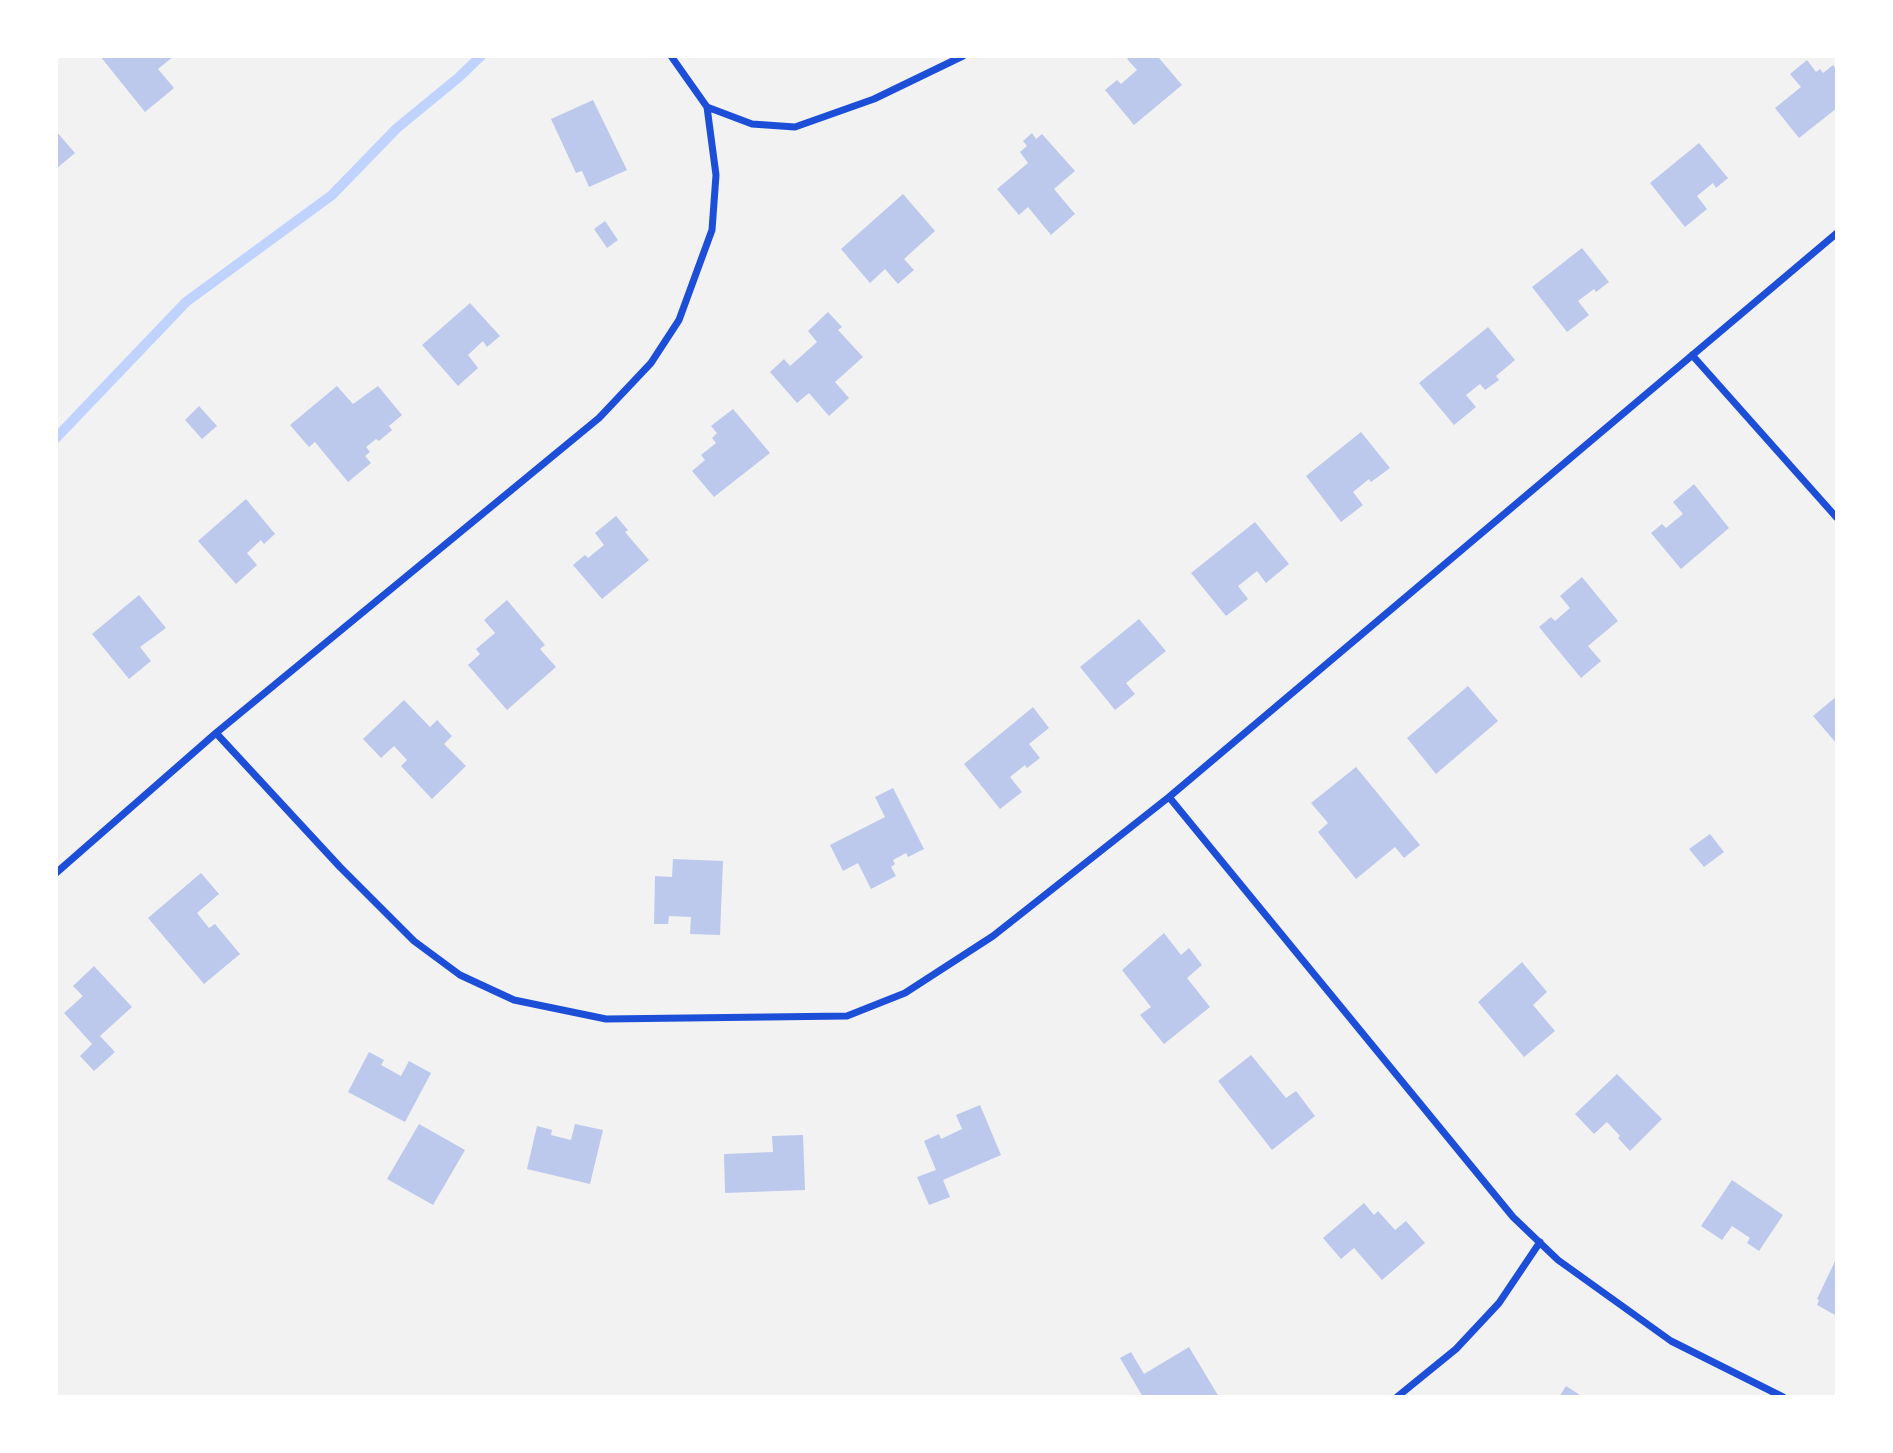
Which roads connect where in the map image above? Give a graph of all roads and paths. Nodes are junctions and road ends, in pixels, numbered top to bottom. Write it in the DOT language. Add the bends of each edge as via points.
graph roads {
  1 [pos="671,56"];
  2 [pos="963,56"];
  3 [pos="708,107"];
  4 [pos="1837,233"];
  5 [pos="1692,355"];
  6 [pos="1837,518"];
  7 [pos="216,733"];
  8 [pos="1168,797"];
  9 [pos="56,873"];
  10 [pos="1540,1242"];
  11 [pos="1396,1397"];
  12 [pos="1783,1397"];
  1 -- 3 [label="street"];
  2 -- 3 [label="street" via="874,99 795,127 752,124"];
  3 -- 7 [label="street" via="716,175 712,230 678,320 651,363 599,418"];
  4 -- 5 [label="street"];
  5 -- 6 [label="street"];
  5 -- 8 [label="street"];
  7 -- 8 [label="street" via="340,867 423,948 460,975 514,1000 606,1020 847,1016 905,993 993,936"];
  7 -- 9 [label="street"];
  8 -- 10 [label="street" via="1504,1206"];
  10 -- 11 [label="street" via="1499,1303 1456,1349"];
  10 -- 12 [label="street" via="1558,1260 1671,1341"];
}
